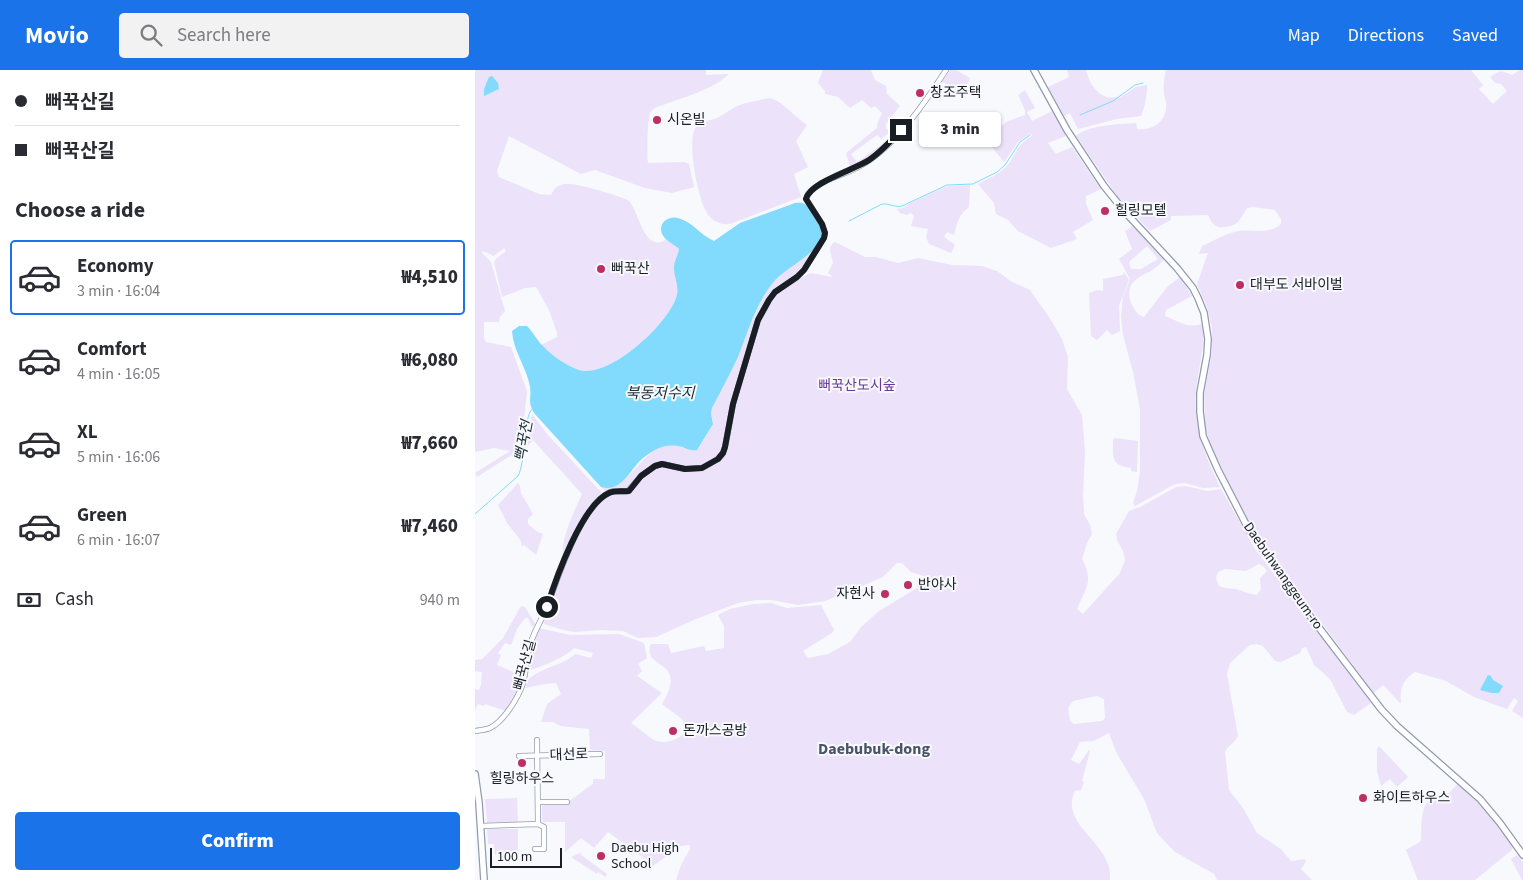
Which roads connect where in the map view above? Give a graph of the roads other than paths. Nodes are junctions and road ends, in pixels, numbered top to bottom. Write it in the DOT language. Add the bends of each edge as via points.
graph roads {
  1 [pos="946,70"];
  2 [pos="1034,72"];
  3 [pos="475,731"];
  4 [pos="537,740"];
  5 [pos="600,754"];
  6 [pos="519,756"];
  7 [pos="537,756"];
  8 [pos="475,774"];
  9 [pos="538,802"];
  10 [pos="567,802"];
  11 [pos="538,824"];
  12 [pos="481,826"];
  13 [pos="535,849"];
  14 [pos="1523,855"];
  15 [pos="484,877"];
  16 [pos="489,880"];
  1 -- 3 [label="street, 뻐꾹산길" via="884,148 861,166 829,179 808,194 806,199 824,229 824,238 804,270 779,289 758,320 733,404 723,453 702,468 655,466 629,491 608,493 599,501 577,533 555,581 530,643 524,682 514,701 494,726"];
  2 -- 14 [label="main road, Daebuhwanggeum-ro" via="1077,147 1104,186 1177,268 1198,298 1208,340 1200,393 1203,436 1249,530 1385,714 1480,799"];
  4 -- 7 [label="street, 대선로"];
  5 -- 7 [label="street, 대선로"];
  6 -- 7 [label="street, 대선로"];
  7 -- 9 [label="street, 대선로"];
  8 -- 12 [label="main road"];
  9 -- 10 [label="street"];
  9 -- 11 [label="street, 대선로"];
  11 -- 12 [label="street"];
  11 -- 13 [label="street, 대선로" via="544,827 544,849"];
  12 -- 15 [label="main road"];
  15 -- 16 [label="main road"];
}
